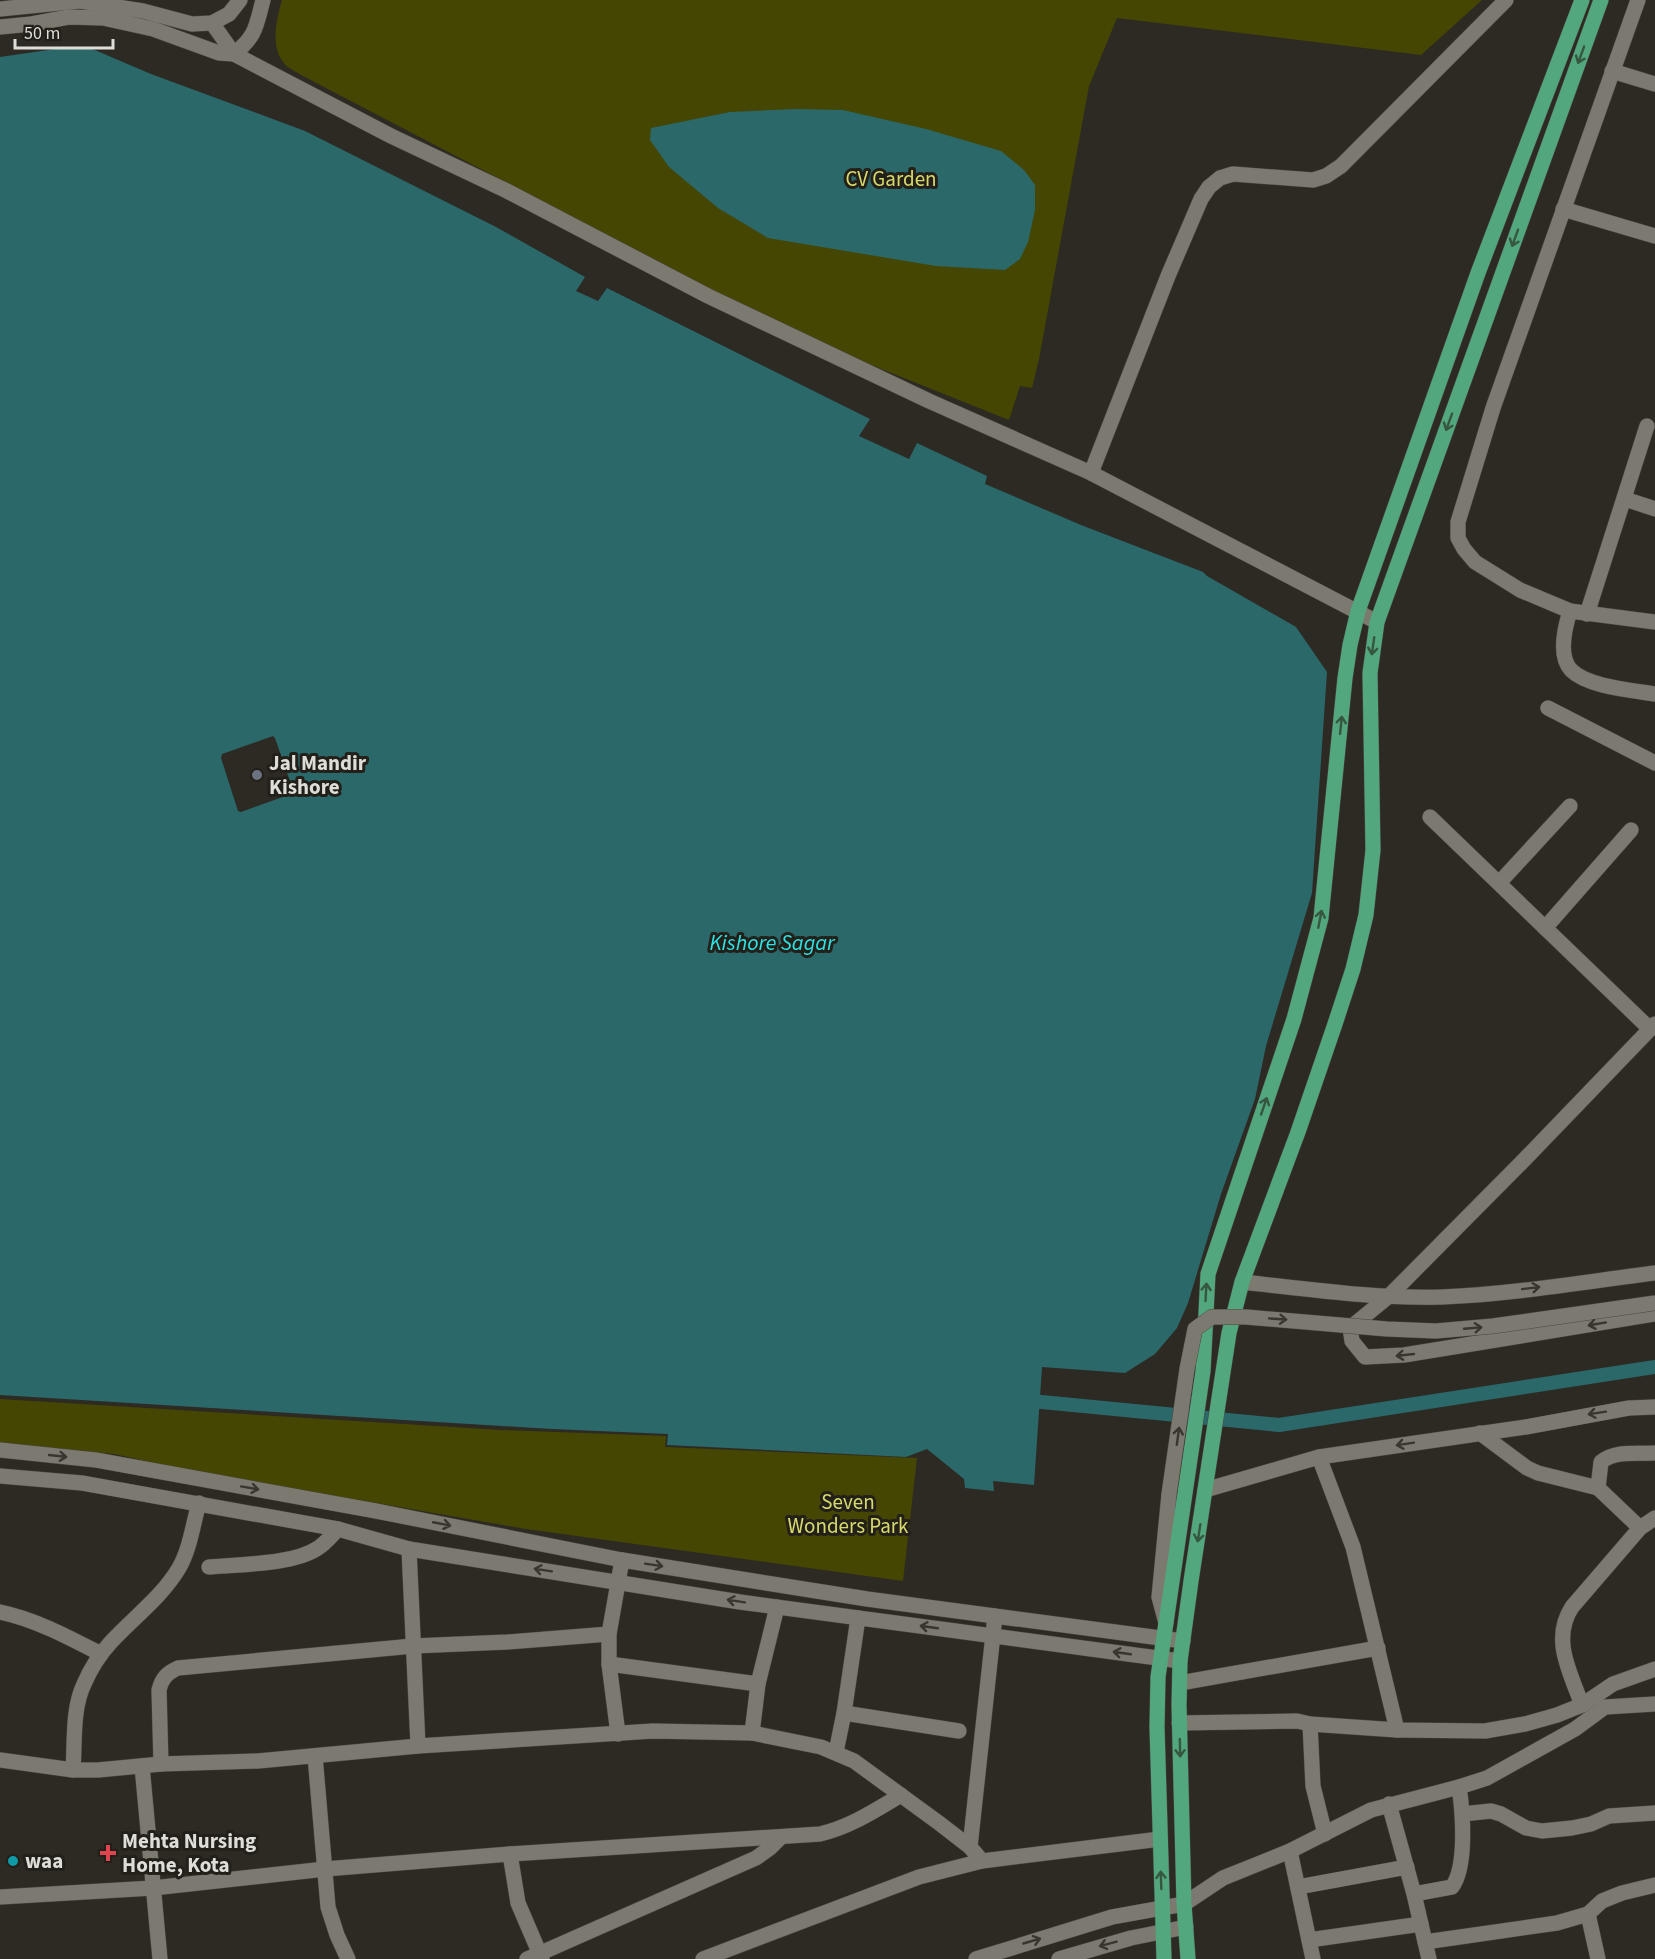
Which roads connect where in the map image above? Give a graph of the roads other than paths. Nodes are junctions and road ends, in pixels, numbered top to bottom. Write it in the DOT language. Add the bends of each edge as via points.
graph roads {
  1 [pos="240,0"];
  2 [pos="263,0"];
  3 [pos="1506,0"];
  4 [pos="1581,0"];
  5 [pos="1601,0"];
  6 [pos="1638,0"];
  7 [pos="0,9"];
  8 [pos="212,23"];
  9 [pos="0,27"];
  10 [pos="234,54"];
  11 [pos="1612,71"];
  12 [pos="1655,84"];
  13 [pos="1563,209"];
  14 [pos="1655,236"];
  15 [pos="1647,426"];
  16 [pos="1091,473"];
  17 [pos="1625,499"];
  18 [pos="1655,509"];
  19 [pos="1358,611"];
  20 [pos="1570,611"];
  21 [pos="1587,614"];
  22 [pos="1377,622"];
  23 [pos="1655,622"];
  24 [pos="1655,694"];
  25 [pos="1548,708"];
  26 [pos="1655,763"];
  27 [pos="1570,806"];
  28 [pos="1430,816"];
  29 [pos="1631,830"];
  30 [pos="1499,883"];
  31 [pos="1545,928"];
  32 [pos="1653,1027"];
  33 [pos="1655,1273"];
  34 [pos="1242,1282"];
  35 [pos="1389,1296"];
  36 [pos="1655,1303"];
  37 [pos="1655,1314"];
  38 [pos="1655,1407"];
  39 [pos="1480,1433"];
  40 [pos="0,1450"];
  41 [pos="1655,1453"];
  42 [pos="1319,1457"];
  43 [pos="0,1476"];
  44 [pos="1206,1482"];
  45 [pos="1598,1488"];
  46 [pos="199,1503"];
  47 [pos="1655,1518"];
  48 [pos="1640,1528"];
  49 [pos="338,1529"];
  50 [pos="409,1549"];
  51 [pos="622,1560"];
  52 [pos="209,1567"];
  53 [pos="618,1582"];
  54 [pos="777,1607"];
  55 [pos="0,1612"];
  56 [pos="995,1616"];
  57 [pos="858,1617"];
  58 [pos="1166,1623"];
  59 [pos="609,1634"];
  60 [pos="993,1636"];
  61 [pos="1163,1638"];
  62 [pos="1183,1641"];
  63 [pos="413,1646"];
  64 [pos="1378,1648"];
  65 [pos="101,1654"];
  66 [pos="1161,1658"];
  67 [pos="1180,1661"];
  68 [pos="609,1665"];
  69 [pos="1655,1669"];
  70 [pos="1180,1683"];
  71 [pos="758,1684"];
  72 [pos="1599,1692"];
  73 [pos="1655,1704"];
  74 [pos="1582,1705"];
  75 [pos="1605,1707"];
  76 [pos="844,1713"];
  77 [pos="1179,1723"];
  78 [pos="1310,1724"];
  79 [pos="1397,1730"];
  80 [pos="958,1731"];
  81 [pos="752,1733"];
  82 [pos="618,1734"];
  83 [pos="418,1746"];
  84 [pos="836,1752"];
  85 [pos="315,1756"];
  86 [pos="0,1760"];
  87 [pos="161,1764"];
  88 [pos="142,1766"];
  89 [pos="73,1770"];
  90 [pos="1459,1787"];
  91 [pos="901,1795"];
  92 [pos="1389,1804"];
  93 [pos="1655,1813"];
  94 [pos="1462,1814"];
  95 [pos="1325,1834"];
  96 [pos="781,1837"];
  97 [pos="1160,1839"];
  98 [pos="970,1847"];
  99 [pos="1290,1851"];
  100 [pos="510,1854"];
  101 [pos="982,1861"];
  102 [pos="1407,1868"];
  103 [pos="324,1869"];
  104 [pos="1655,1885"];
  105 [pos="153,1887"];
  106 [pos="1298,1887"];
  107 [pos="1414,1894"];
  108 [pos="0,1897"];
  109 [pos="1184,1904"];
  110 [pos="1162,1908"];
  111 [pos="1588,1914"];
  112 [pos="1421,1924"];
  113 [pos="1186,1927"];
  114 [pos="1163,1930"];
  115 [pos="1309,1940"];
  116 [pos="1425,1942"];
  117 [pos="536,1957"];
  118 [pos="160,1959"];
  119 [pos="348,1959"];
  120 [pos="702,1959"];
  121 [pos="976,1959"];
  122 [pos="1059,1959"];
  123 [pos="1164,1959"];
  124 [pos="1188,1959"];
  125 [pos="1313,1959"];
  126 [pos="1430,1959"];
  127 [pos="1598,1959"];
  1 -- 8 [label="street" via="229,14"];
  2 -- 10 [label="street" via="254,34"];
  3 -- 16 [label="street" via="1341,166 1326,176 1313,180 1233,174 1209,187 1168,276"];
  4 -- 19 [label="main road" via="1478,273"];
  5 -- 22 [label="main road, one-way"];
  6 -- 11 [label="street"];
  7 -- 8 [label="street" via="81,1 192,24"];
  8 -- 10 [label="street"];
  9 -- 10 [label="street" via="69,17 103,18 153,29 219,53"];
  10 -- 16 [label="street" via="708,296 929,402"];
  11 -- 12 [label="street"];
  11 -- 13 [label="street"];
  13 -- 14 [label="street"];
  13 -- 20 [label="street" via="1493,408 1458,522 1458,538 1475,562 1520,590"];
  15 -- 17 [label="street"];
  16 -- 19 [label="street"];
  17 -- 18 [label="street"];
  17 -- 21 [label="street"];
  19 -- 22 [label="street"];
  58 -- 19 [label="main road, one-way" via="1203,1371 1208,1274 1294,1019 1322,918 1346,678"];
  20 -- 21 [label="street"];
  20 -- 24 [label="street" via="1563,650 1569,669 1585,680"];
  21 -- 23 [label="street"];
  22 -- 34 [label="main road, one-way" via="1370,673 1373,850 1366,915 1335,1024"];
  25 -- 26 [label="street"];
  27 -- 30 [label="street"];
  28 -- 30 [label="street"];
  29 -- 31 [label="street"];
  30 -- 31 [label="street"];
  31 -- 32 [label="street"];
  32 -- 35 [label="street"];
  35 -- 33 [label="street, one-way" via="1504,1292"];
  34 -- 35 [label="street"];
  34 -- 44 [label="main road" via="1229,1333"];
  37 -- 35 [label="street, one-way" via="1404,1355 1365,1357 1353,1341 1350,1328"];
  58 -- 36 [label="street, one-way, bridge" via="1159,1597 1187,1369 1195,1329 1212,1317 1436,1331"];
  38 -- 39 [label="street, one-way"];
  39 -- 42 [label="street, one-way"];
  39 -- 45 [label="street" via="1527,1468"];
  40 -- 51 [label="street, one-way" via="96,1460"];
  41 -- 45 [label="street" via="1608,1456 1601,1462"];
  42 -- 44 [label="street"];
  42 -- 64 [label="street" via="1353,1547"];
  43 -- 46 [label="street" via="82,1483"];
  44 -- 62 [label="main road, one-way"];
  45 -- 48 [label="street"];
  46 -- 49 [label="street"];
  46 -- 65 [label="street" via="186,1555 178,1570 153,1602"];
  47 -- 48 [label="street"];
  48 -- 74 [label="street" via="1564,1618 1561,1636 1565,1657"];
  49 -- 50 [label="street"];
  49 -- 52 [label="street" via="319,1548 305,1555"];
  53 -- 50 [label="street, one-way"];
  50 -- 63 [label="street"];
  51 -- 53 [label="street"];
  51 -- 56 [label="street, one-way"];
  54 -- 53 [label="street, one-way"];
  53 -- 59 [label="street"];
  54 -- 57 [label="street"];
  54 -- 71 [label="street"];
  55 -- 65 [label="street" via="68,1637"];
  56 -- 60 [label="street"];
  56 -- 61 [label="street"];
  60 -- 57 [label="street, one-way"];
  57 -- 76 [label="street"];
  58 -- 61 [label="main road"];
  59 -- 63 [label="street"];
  59 -- 68 [label="street"];
  66 -- 60 [label="street, one-way"];
  60 -- 98 [label="street"];
  61 -- 62 [label="street"];
  61 -- 66 [label="main road"];
  62 -- 67 [label="main road"];
  63 -- 83 [label="street"];
  63 -- 87 [label="street" via="167,1672 159,1690"];
  64 -- 70 [label="street"];
  64 -- 79 [label="street"];
  65 -- 89 [label="street" via="83,1685 77,1708"];
  66 -- 67 [label="street"];
  66 -- 97 [label="main road" via="1157,1727"];
  67 -- 70 [label="main road"];
  68 -- 71 [label="street"];
  68 -- 82 [label="street"];
  69 -- 72 [label="street"];
  70 -- 77 [label="main road"];
  71 -- 81 [label="street"];
  72 -- 74 [label="street"];
  72 -- 75 [label="street"];
  73 -- 75 [label="street"];
  74 -- 79 [label="street" via="1525,1724 1485,1731"];
  75 -- 90 [label="street" via="1575,1729 1487,1778"];
  76 -- 80 [label="street"];
  76 -- 84 [label="street"];
  77 -- 78 [label="street" via="1266,1720"];
  77 -- 109 [label="main road, one-way"];
  78 -- 79 [label="street"];
  78 -- 95 [label="street" via="1313,1786"];
  81 -- 82 [label="street"];
  81 -- 84 [label="street"];
  82 -- 83 [label="street"];
  83 -- 85 [label="street"];
  84 -- 91 [label="street"];
  85 -- 87 [label="street"];
  85 -- 103 [label="street"];
  86 -- 89 [label="street"];
  87 -- 88 [label="street"];
  88 -- 89 [label="street"];
  88 -- 105 [label="street"];
  90 -- 92 [label="street"];
  90 -- 94 [label="street"];
  91 -- 96 [label="street" via="836,1830"];
  91 -- 98 [label="street"];
  92 -- 95 [label="street"];
  92 -- 102 [label="street"];
  93 -- 94 [label="street" via="1609,1816 1572,1828 1542,1830 1526,1828 1491,1811"];
  94 -- 107 [label="street" via="1461,1869 1457,1880 1443,1890"];
  95 -- 99 [label="street"];
  96 -- 100 [label="street"];
  96 -- 117 [label="street" via="756,1858"];
  97 -- 101 [label="street"];
  110 -- 97 [label="main road, one-way"];
  98 -- 101 [label="street"];
  99 -- 106 [label="street"];
  99 -- 109 [label="street" via="1223,1878"];
  100 -- 103 [label="street"];
  100 -- 117 [label="street" via="518,1904"];
  101 -- 120 [label="street" via="919,1877"];
  102 -- 106 [label="street"];
  102 -- 107 [label="street"];
  103 -- 105 [label="street"];
  103 -- 119 [label="street" via="328,1907"];
  104 -- 111 [label="street" via="1602,1901"];
  105 -- 108 [label="street"];
  105 -- 118 [label="street"];
  106 -- 115 [label="street"];
  107 -- 112 [label="street"];
  109 -- 110 [label="street"];
  109 -- 113 [label="main road"];
  110 -- 114 [label="main road"];
  121 -- 110 [label="street, one-way" via="1112,1917"];
  111 -- 116 [label="street" via="1557,1923"];
  111 -- 127 [label="street"];
  112 -- 115 [label="street"];
  112 -- 116 [label="street"];
  113 -- 114 [label="street"];
  113 -- 124 [label="main road"];
  114 -- 122 [label="street, one-way"];
  114 -- 123 [label="main road"];
  115 -- 125 [label="street"];
  116 -- 126 [label="street"];
}
